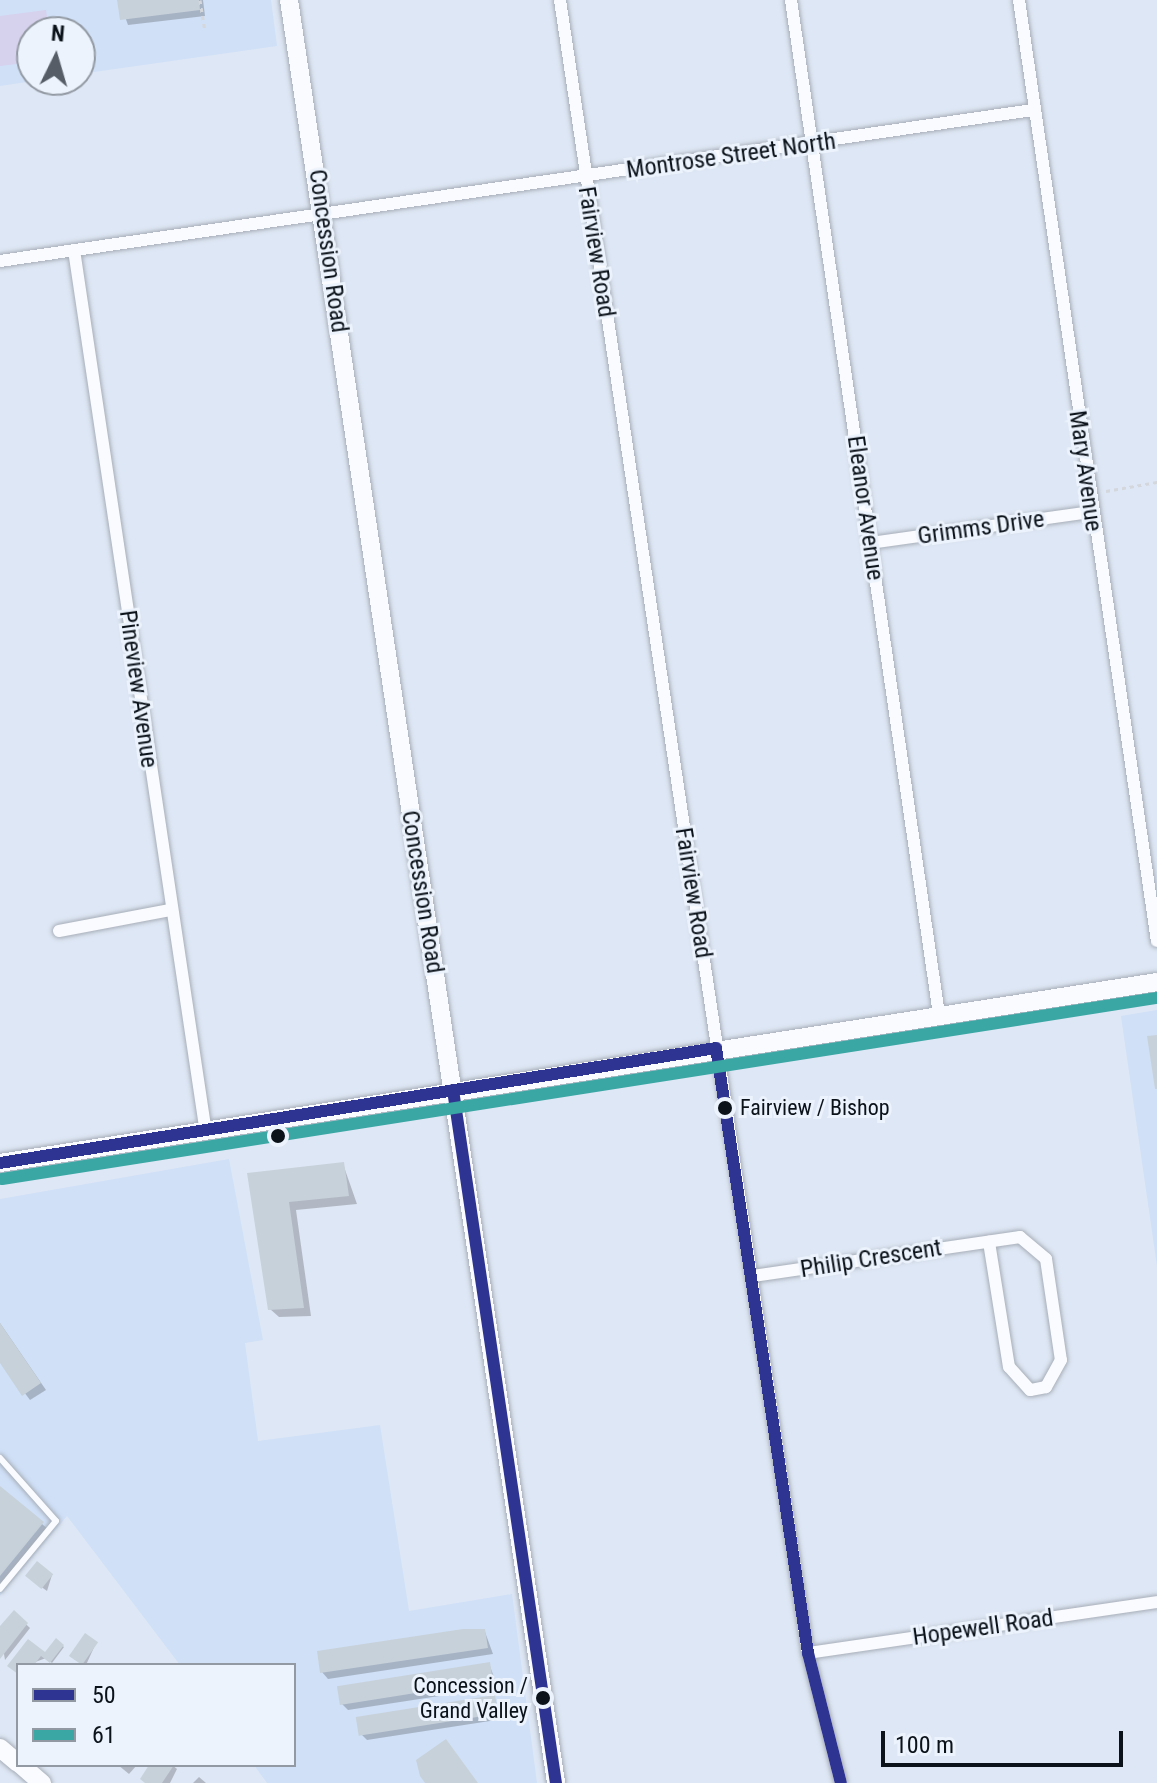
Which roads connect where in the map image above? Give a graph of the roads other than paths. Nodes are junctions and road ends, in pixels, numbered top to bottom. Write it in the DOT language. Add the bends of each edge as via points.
graph roads {
  1 [pos="289,0"];
  2 [pos="560,0"];
  3 [pos="791,0"];
  4 [pos="1019,0"];
  5 [pos="1033,110"];
  6 [pos="811,145"];
  7 [pos="585,176"];
  8 [pos="323,213"];
  9 [pos="74,250"];
  10 [pos="0,261"];
  11 [pos="1091,512"];
  12 [pos="870,543"];
  13 [pos="170,910"];
  14 [pos="59,931"];
  15 [pos="1157,941"];
  16 [pos="1157,982"];
  17 [pos="939,1015"];
  18 [pos="716,1048"];
  19 [pos="453,1090"];
  20 [pos="205,1127"];
  21 [pos="0,1163"];
  22 [pos="989,1242"];
  23 [pos="753,1276"];
  24 [pos="0,1458"];
  25 [pos="0,1589"];
  26 [pos="1157,1602"];
  27 [pos="808,1653"];
  28 [pos="0,1748"];
  29 [pos="16,1761"];
  30 [pos="23,1767"];
  31 [pos="42,1783"];
  32 [pos="556,1783"];
  33 [pos="841,1783"];
  1 -- 8 [label="main road, Concession Road"];
  2 -- 7 [label="street, Fairview Road"];
  3 -- 6 [label="street, Eleanor Avenue"];
  4 -- 5 [label="street, Mary Avenue"];
  5 -- 6 [label="street, Montrose Street North"];
  5 -- 11 [label="street, Mary Avenue"];
  6 -- 7 [label="street, Montrose Street North"];
  6 -- 12 [label="street, Eleanor Avenue"];
  7 -- 8 [label="street, Montrose Street North"];
  7 -- 18 [label="street, Fairview Road"];
  8 -- 9 [label="street, Montrose Street North"];
  8 -- 19 [label="main road, Concession Road"];
  9 -- 10 [label="street, Montrose Street North"];
  9 -- 13 [label="street, Pineview Avenue"];
  11 -- 12 [label="street, Grimms Drive"];
  11 -- 15 [label="street, Mary Avenue"];
  12 -- 17 [label="street, Eleanor Avenue"];
  13 -- 14 [label="street"];
  13 -- 20 [label="street, Pineview Avenue"];
  16 -- 17 [label="main road"];
  17 -- 18 [label="main road"];
  18 -- 19 [label="main road"];
  18 -- 23 [label="street, Fairview Road"];
  19 -- 20 [label="main road"];
  19 -- 32 [label="main road, Concession Road"];
  20 -- 21 [label="main road"];
  22 -- 22 [label="street, Philip Crescent" via="1009,1367 1030,1390 1046,1387 1061,1360 1046,1259 1020,1237"];
  22 -- 23 [label="street, Philip Crescent"];
  23 -- 27 [label="street, Fairview Road"];
  24 -- 25 [label="lane" via="56,1521"];
  26 -- 27 [label="street, Hopewell Road"];
  27 -- 33 [label="street, Fairview Road"];
  28 -- 29 [label="main road"];
  30 -- 31 [label="main road"];
}
